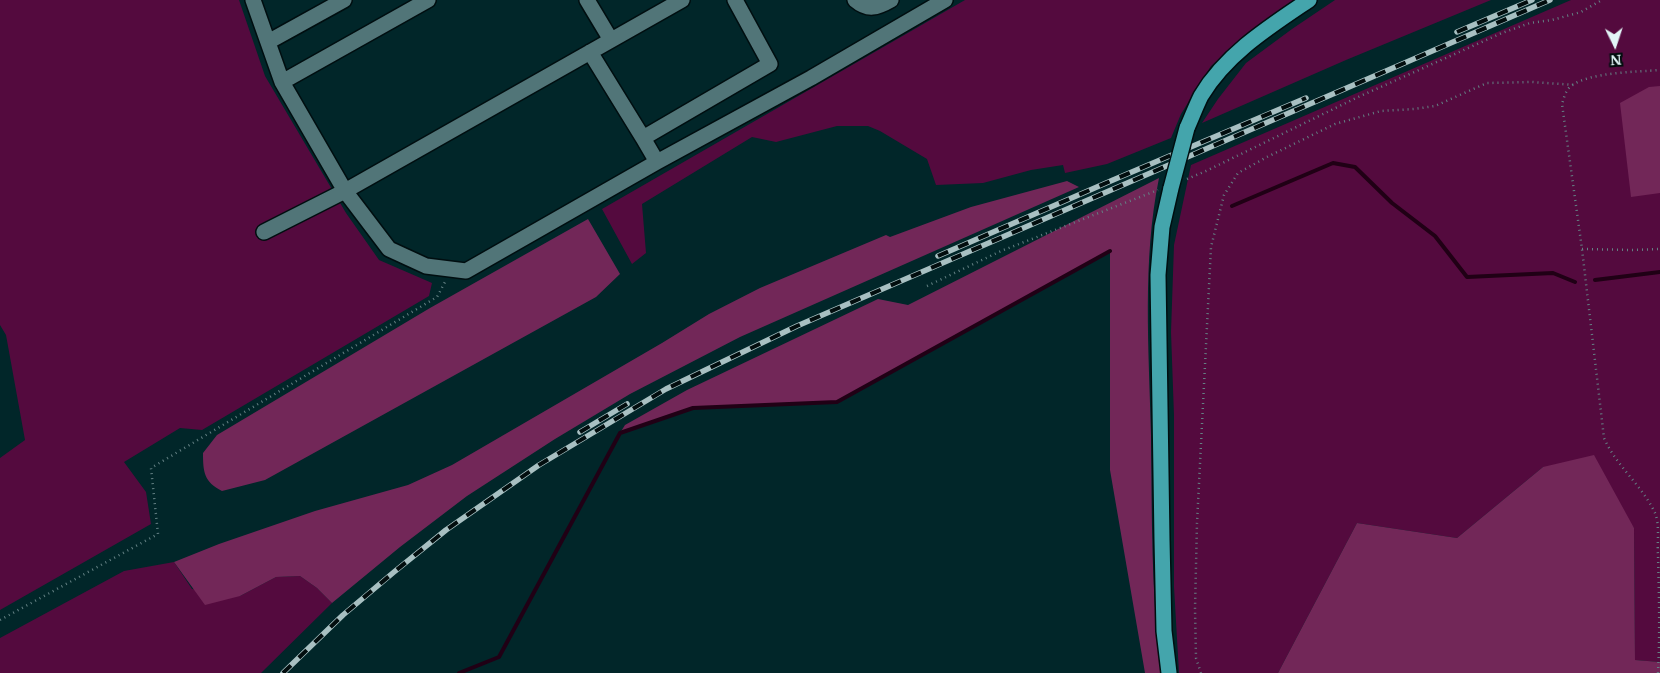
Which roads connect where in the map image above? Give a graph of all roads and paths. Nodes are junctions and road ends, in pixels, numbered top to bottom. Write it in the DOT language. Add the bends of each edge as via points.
graph roads {
  1 [pos="253,0"];
  2 [pos="344,0"];
  3 [pos="428,0"];
  4 [pos="588,0"];
  5 [pos="682,0"];
  6 [pos="735,0"];
  7 [pos="855,0"];
  8 [pos="891,0"];
  9 [pos="945,0"];
  10 [pos="1309,0"];
  11 [pos="1602,0"];
  12 [pos="611,40"];
  13 [pos="268,42"];
  14 [pos="590,52"];
  15 [pos="1660,70"];
  16 [pos="282,82"];
  17 [pos="1575,85"];
  18 [pos="643,138"];
  19 [pos="656,162"];
  20 [pos="1171,186"];
  21 [pos="345,191"];
  22 [pos="264,232"];
  23 [pos="1582,249"];
  24 [pos="1660,249"];
  25 [pos="452,270"];
  26 [pos="926,286"];
  27 [pos="0,620"];
  28 [pos="1169,673"];
  29 [pos="1201,673"];
  30 [pos="1658,673"];
  1 -- 13 [label="street"];
  2 -- 13 [label="street"];
  3 -- 16 [label="street"];
  4 -- 12 [label="street"];
  5 -- 12 [label="street"];
  6 -- 18 [label="street" via="770,64"];
  7 -- 8 [label="street" via="872,8"];
  9 -- 19 [label="street" via="811,78"];
  10 -- 20 [label="main road, bridge" via="1252,41 1216,75 1201,97 1187,128"];
  11 -- 20 [label="path" via="1581,12 1502,33"];
  12 -- 14 [label="street"];
  13 -- 16 [label="street"];
  14 -- 18 [label="street"];
  14 -- 21 [label="street"];
  15 -- 17 [label="path" via="1613,73"];
  16 -- 21 [label="street"];
  17 -- 23 [label="path" via="1565,94 1562,104"];
  17 -- 29 [label="path" via="1488,83 1435,106 1381,110 1335,124 1238,173 1224,195 1212,247 1202,412 1195,609 1196,658"];
  18 -- 19 [label="street"];
  19 -- 25 [label="street" via="466,272"];
  20 -- 26 [label="path" via="1001,251"];
  20 -- 28 [label="main road" via="1162,227 1158,276 1164,631"];
  21 -- 22 [label="street"];
  21 -- 25 [label="street" via="389,249 426,266"];
  23 -- 24 [label="path"];
  23 -- 30 [label="path" via="1604,438 1648,500 1657,519"];
  25 -- 27 [label="path" via="437,297 151,468 158,534"];
}
